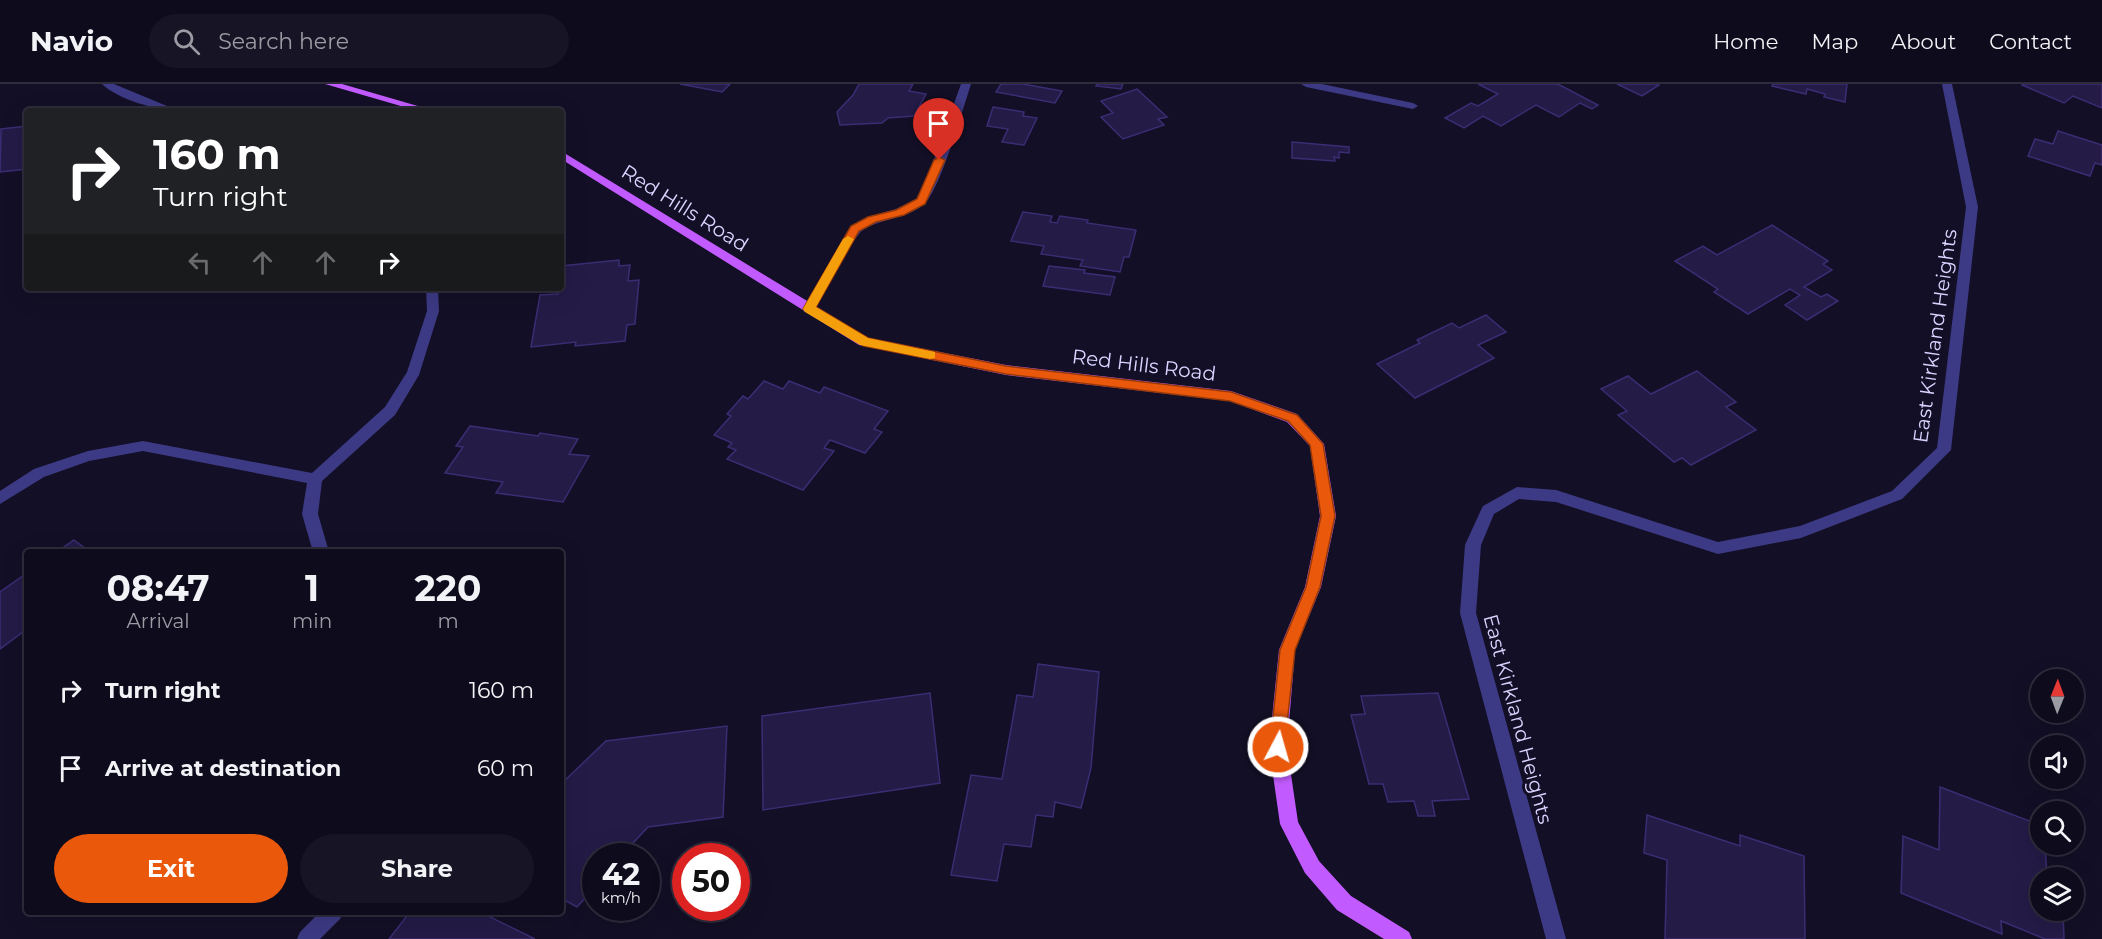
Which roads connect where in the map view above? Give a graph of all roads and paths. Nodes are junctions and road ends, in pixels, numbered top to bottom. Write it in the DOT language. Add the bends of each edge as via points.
graph roads {
  1 [pos="107,84"];
  2 [pos="330,84"];
  3 [pos="966,84"];
  4 [pos="1306,84"];
  5 [pos="1947,84"];
  6 [pos="1413,106"];
  7 [pos="166,108"];
  8 [pos="419,108"];
  9 [pos="564,156"];
  10 [pos="432,291"];
  11 [pos="809,309"];
  12 [pos="315,479"];
  13 [pos="0,498"];
  14 [pos="320,549"];
  15 [pos="330,915"];
  16 [pos="307,939"];
  17 [pos="1402,939"];
  18 [pos="1556,939"];
  1 -- 7 [label="street"];
  2 -- 8 [label="main road"];
  3 -- 11 [label="street" via="933,179 921,201 855,229"];
  4 -- 6 [label="street"];
  5 -- 18 [label="street, East Kirkland Heights" via="1972,207 1944,450 1897,495 1801,532 1718,548 1556,496 1517,493 1488,510 1473,545 1468,613"];
  9 -- 11 [label="main road, Red Hills Road"];
  10 -- 12 [label="street" via="433,311 414,372 390,411"];
  11 -- 17 [label="main road, Red Hills Road" via="864,342 1006,370 1231,396 1292,418 1309,435 1317,444 1328,516 1313,587 1287,650 1278,747 1289,824 1312,867 1344,903"];
  12 -- 13 [label="street" via="143,446 88,456 39,473"];
  12 -- 14 [label="street" via="310,514"];
  15 -- 16 [label="street"];
}
